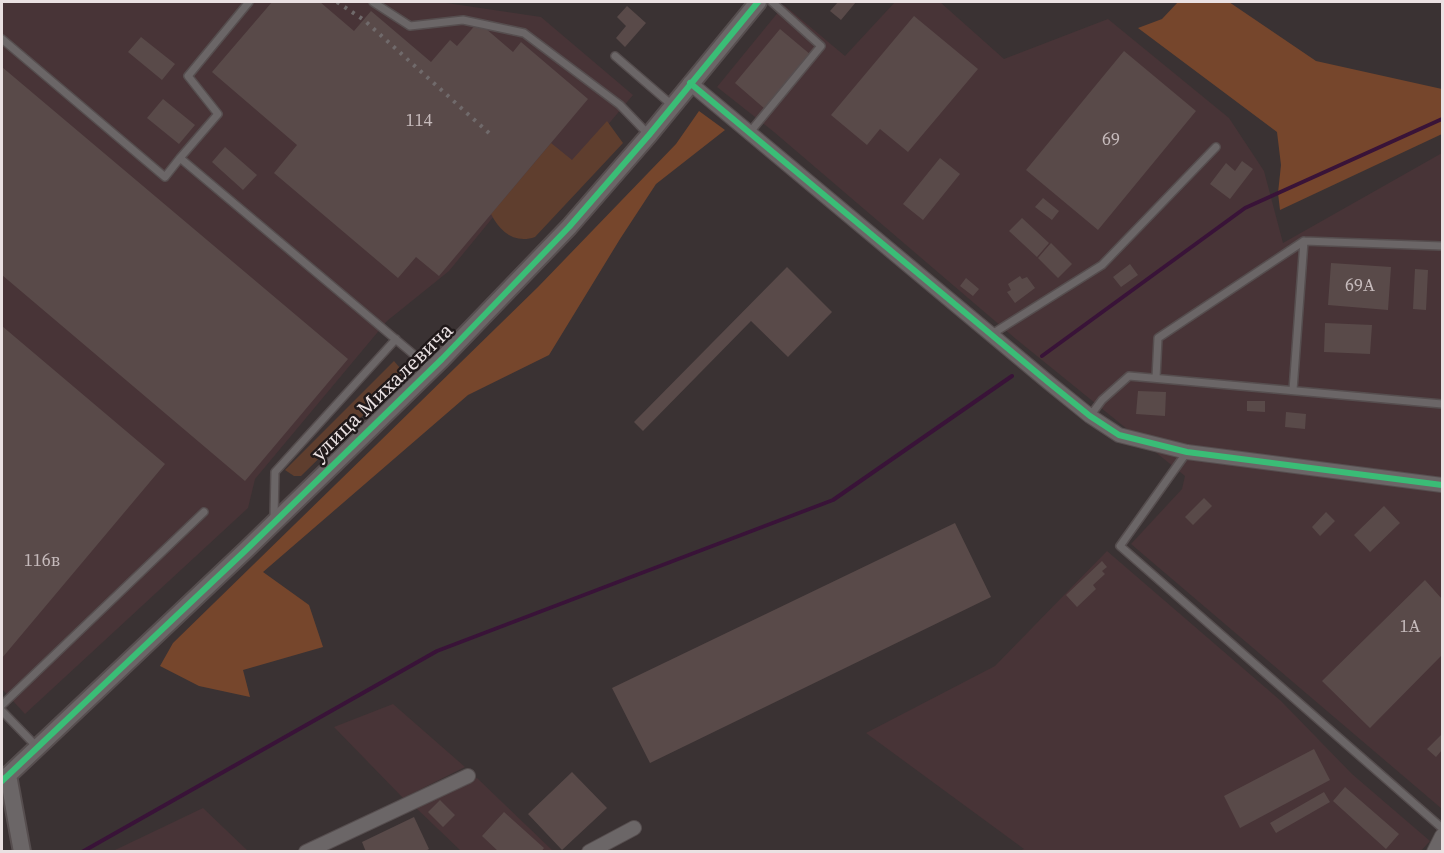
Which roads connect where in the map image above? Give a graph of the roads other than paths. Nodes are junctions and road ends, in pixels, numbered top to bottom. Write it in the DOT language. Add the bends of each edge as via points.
graph roads {
  1 [pos="249,2"];
  2 [pos="373,2"];
  3 [pos="759,2"];
  4 [pos="772,2"];
  5 [pos="2,39"];
  6 [pos="615,56"];
  7 [pos="690,82"];
  8 [pos="673,106"];
  9 [pos="750,132"];
  10 [pos="649,135"];
  11 [pos="1216,147"];
  12 [pos="180,158"];
  13 [pos="1304,241"];
  14 [pos="1443,246"];
  15 [pos="992,334"];
  16 [pos="396,339"];
  17 [pos="431,369"];
  18 [pos="1156,378"];
  19 [pos="1293,390"];
  20 [pos="1443,404"];
  21 [pos="1090,416"];
  22 [pos="1187,452"];
  23 [pos="1443,485"];
  24 [pos="204,512"];
  25 [pos="274,522"];
  26 [pos="2,705"];
  27 [pos="2,711"];
  28 [pos="37,747"];
  29 [pos="468,776"];
  30 [pos="5,778"];
  31 [pos="634,828"];
  32 [pos="1443,828"];
  33 [pos="1443,836"];
  34 [pos="22,852"];
  35 [pos="306,852"];
  36 [pos="589,852"];
  37 [pos="1434,852"];
  1 -- 12 [label="lane" via="188,76 218,114"];
  2 -- 10 [label="lane" via="410,27 463,20 524,33 620,105"];
  3 -- 7 [label="street, улица Михалевича"];
  4 -- 9 [label="lane" via="821,46"];
  5 -- 12 [label="lane" via="165,177"];
  6 -- 8 [label="lane"];
  7 -- 8 [label="street, улица Михалевича"];
  7 -- 9 [label="street"];
  8 -- 10 [label="street, улица Михалевича"];
  9 -- 15 [label="street"];
  10 -- 17 [label="street, улица Михалевича" via="569,227"];
  11 -- 15 [label="lane" via="1102,265"];
  12 -- 16 [label="lane"];
  13 -- 14 [label="lane"];
  13 -- 18 [label="lane" via="1158,338"];
  13 -- 19 [label="lane"];
  15 -- 21 [label="street"];
  16 -- 17 [label="lane"];
  16 -- 25 [label="lane" via="275,472"];
  17 -- 25 [label="street, улица Михалевича"];
  18 -- 19 [label="lane"];
  18 -- 21 [label="lane" via="1129,376"];
  19 -- 20 [label="lane"];
  21 -- 22 [label="street" via="1119,435"];
  22 -- 23 [label="street"];
  22 -- 32 [label="lane" via="1120,546"];
  24 -- 26 [label="lane"];
  25 -- 28 [label="street, улица Михалевича"];
  27 -- 28 [label="lane"];
  28 -- 30 [label="street, улица Михалевича"];
  29 -- 35 [label="street"];
  30 -- 34 [label="street"];
  31 -- 36 [label="street"];
  33 -- 37 [label="street"];
}
